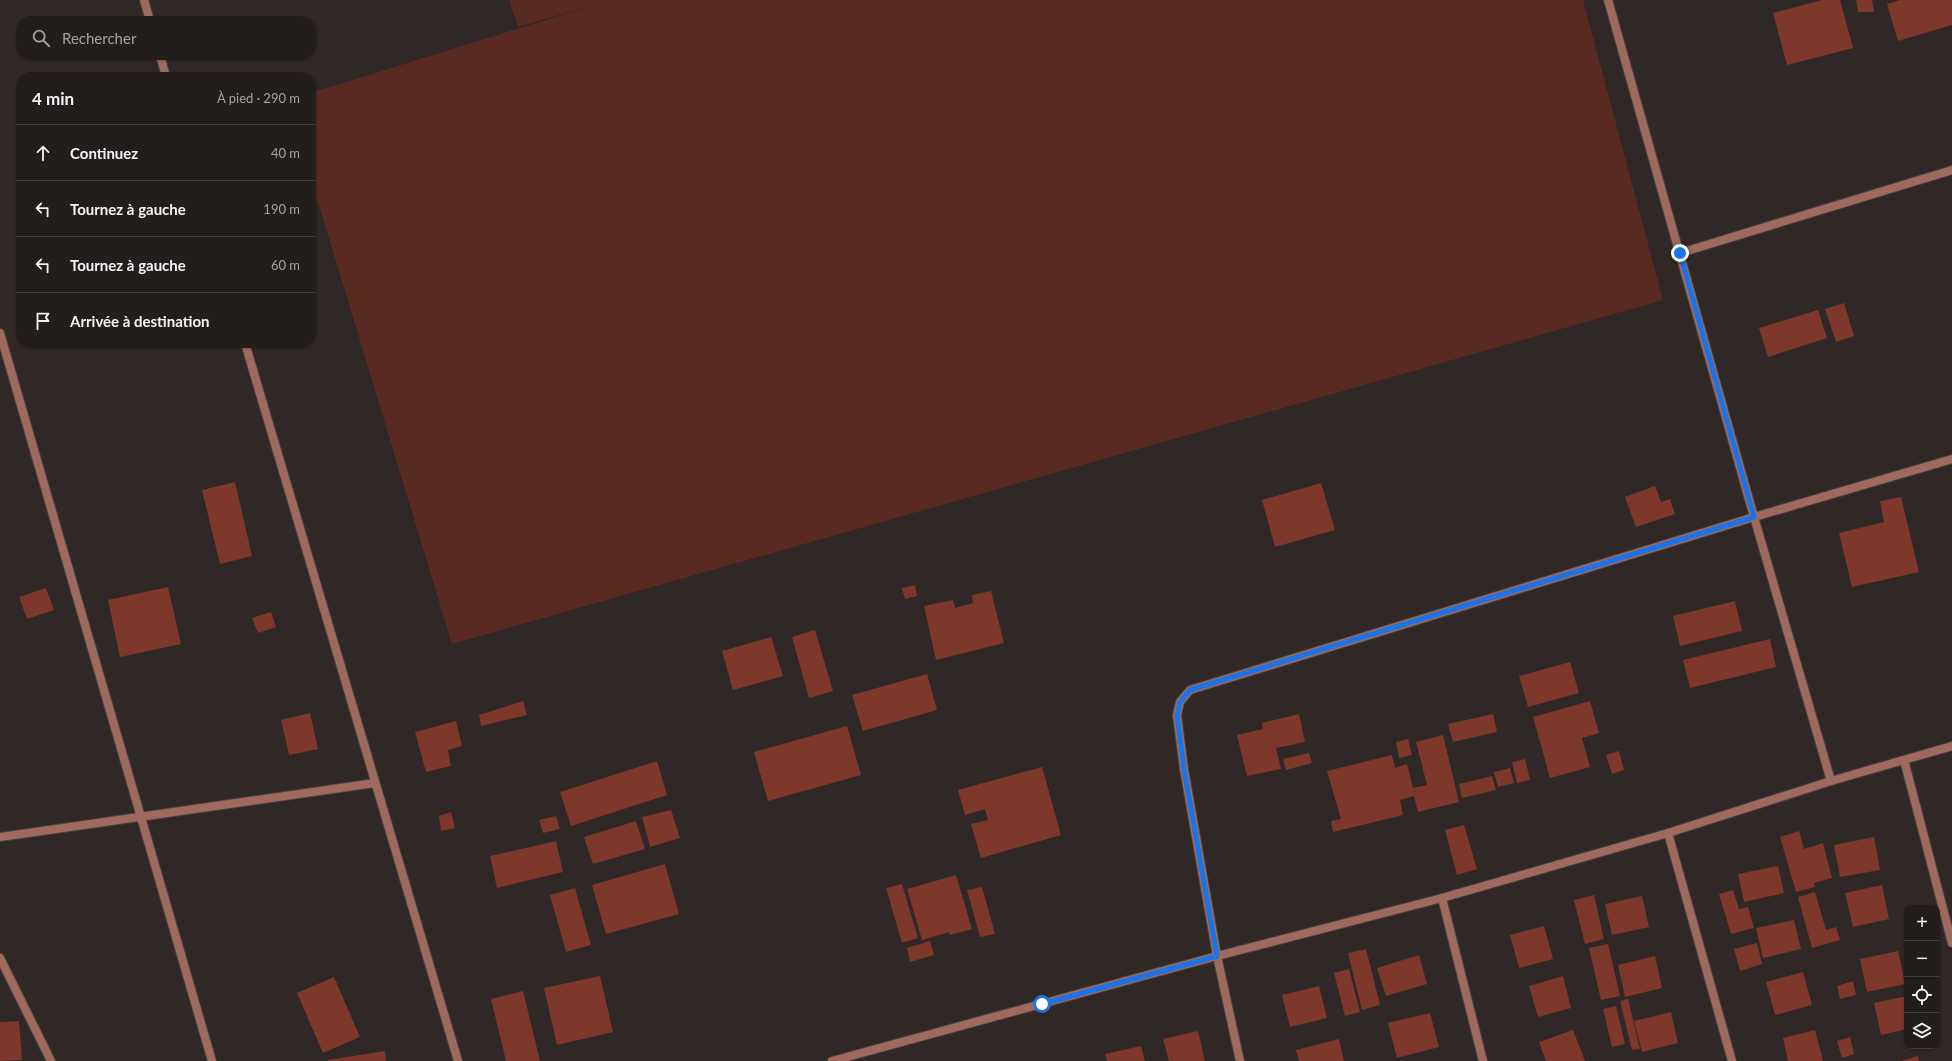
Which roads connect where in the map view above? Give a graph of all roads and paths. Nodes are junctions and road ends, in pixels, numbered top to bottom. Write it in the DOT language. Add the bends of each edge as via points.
graph roads {
  1 [pos="144,0"];
  2 [pos="1608,0"];
  3 [pos="149,16"];
  4 [pos="161,60"];
  5 [pos="165,72"];
  6 [pos="1952,170"];
  7 [pos="1680,253"];
  8 [pos="0,333"];
  9 [pos="246,348"];
  10 [pos="1952,459"];
  11 [pos="1754,517"];
  12 [pos="1952,746"];
  13 [pos="1904,760"];
  14 [pos="1831,781"];
  15 [pos="375,783"];
  16 [pos="141,816"];
  17 [pos="1668,833"];
  18 [pos="0,837"];
  19 [pos="1442,898"];
  20 [pos="1952,943"];
  21 [pos="1217,956"];
  22 [pos="0,958"];
  23 [pos="51,1061"];
  24 [pos="212,1061"];
  25 [pos="458,1061"];
  26 [pos="832,1061"];
  27 [pos="1240,1061"];
  28 [pos="1483,1061"];
  29 [pos="1732,1061"];
  1 -- 3 [label="street"];
  2 -- 7 [label="street"];
  4 -- 5 [label="street"];
  6 -- 7 [label="street"];
  7 -- 11 [label="street"];
  8 -- 16 [label="street"];
  9 -- 15 [label="street"];
  10 -- 11 [label="street"];
  11 -- 14 [label="street"];
  11 -- 21 [label="street" via="1190,690 1180,702 1177,715"];
  12 -- 13 [label="street"];
  13 -- 14 [label="street"];
  13 -- 20 [label="street"];
  14 -- 17 [label="street"];
  15 -- 16 [label="street"];
  15 -- 25 [label="street"];
  16 -- 18 [label="street"];
  16 -- 24 [label="street"];
  17 -- 19 [label="street"];
  17 -- 29 [label="street"];
  19 -- 21 [label="street"];
  19 -- 28 [label="street"];
  21 -- 26 [label="street"];
  21 -- 27 [label="street"];
  22 -- 23 [label="street"];
}
